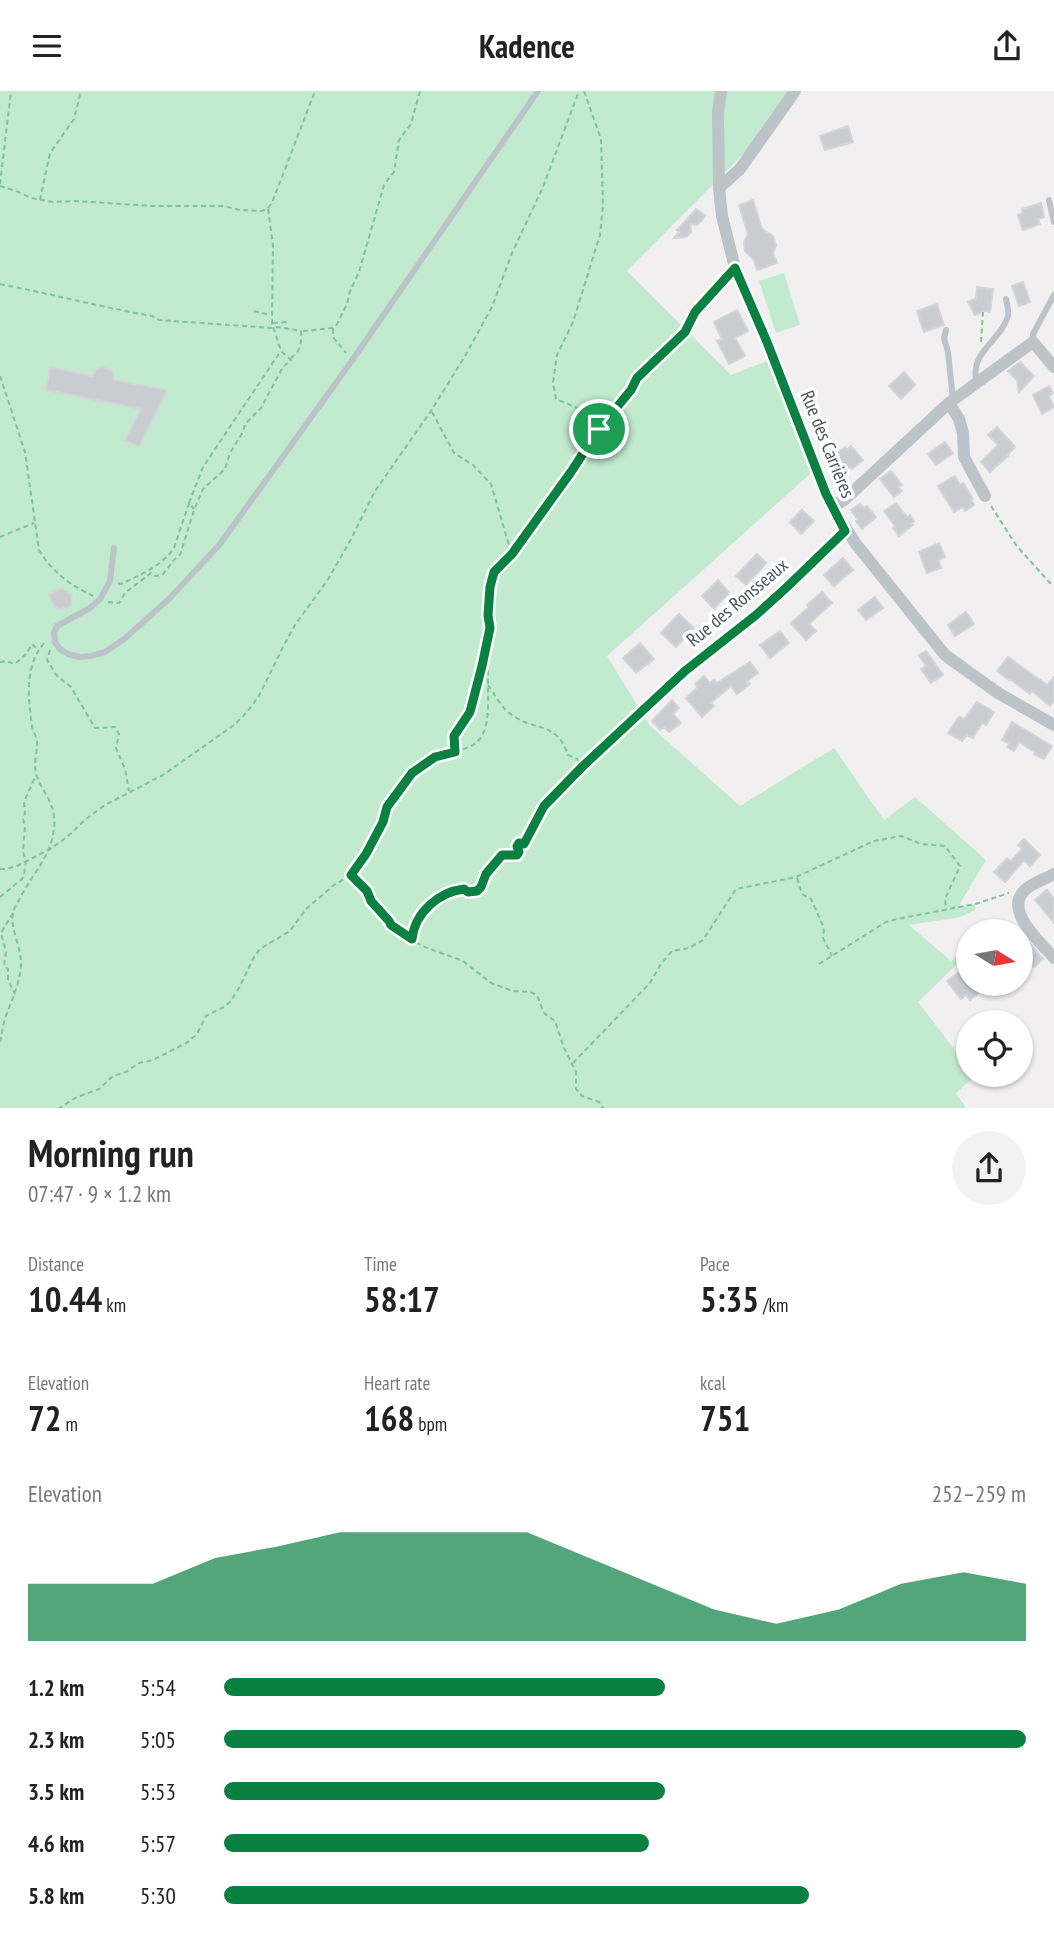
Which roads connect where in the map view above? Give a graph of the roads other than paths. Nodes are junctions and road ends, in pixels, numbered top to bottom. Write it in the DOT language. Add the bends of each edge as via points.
graph roads {
  1 [pos="538,91"];
  2 [pos="722,91"];
  3 [pos="795,91"];
  4 [pos="719,188"];
  5 [pos="1049,200"];
  6 [pos="1054,222"];
  7 [pos="735,268"];
  8 [pos="1054,295"];
  9 [pos="1006,299"];
  10 [pos="695,312"];
  11 [pos="946,330"];
  12 [pos="1033,342"];
  13 [pos="1054,367"];
  14 [pos="978,381"];
  15 [pos="951,402"];
  16 [pos="985,496"];
  17 [pos="832,507"];
  18 [pos="845,531"];
  19 [pos="114,548"];
  20 [pos="653,702"];
  21 [pos="1054,725"];
  22 [pos="1054,874"];
  23 [pos="1054,958"];
  1 -- 19 [label="lane" via="220,544 169,599 105,652 79,657 60,649 55,642 57,627 100,599 110,581"];
  2 -- 4 [label="street, Rue des Carrières"];
  3 -- 4 [label="street" via="740,169"];
  4 -- 7 [label="street, Rue des Carrières"];
  5 -- 6 [label="lane"];
  7 -- 10 [label="lane"];
  7 -- 17 [label="street, Rue des Carrières"];
  8 -- 12 [label="lane"];
  9 -- 14 [label="lane" via="1008,316 979,355"];
  11 -- 15 [label="lane"];
  12 -- 13 [label="street"];
  12 -- 14 [label="street"];
  14 -- 15 [label="street"];
  15 -- 16 [label="street" via="963,433 964,457"];
  15 -- 17 [label="street"];
  17 -- 18 [label="street, Rue des Carrières"];
  18 -- 20 [label="street, Rue des Ronsseaux" via="756,615"];
  18 -- 21 [label="street, Rue des Carrières" via="945,655"];
  22 -- 23 [label="street" via="1025,890 1017,907"];
}
